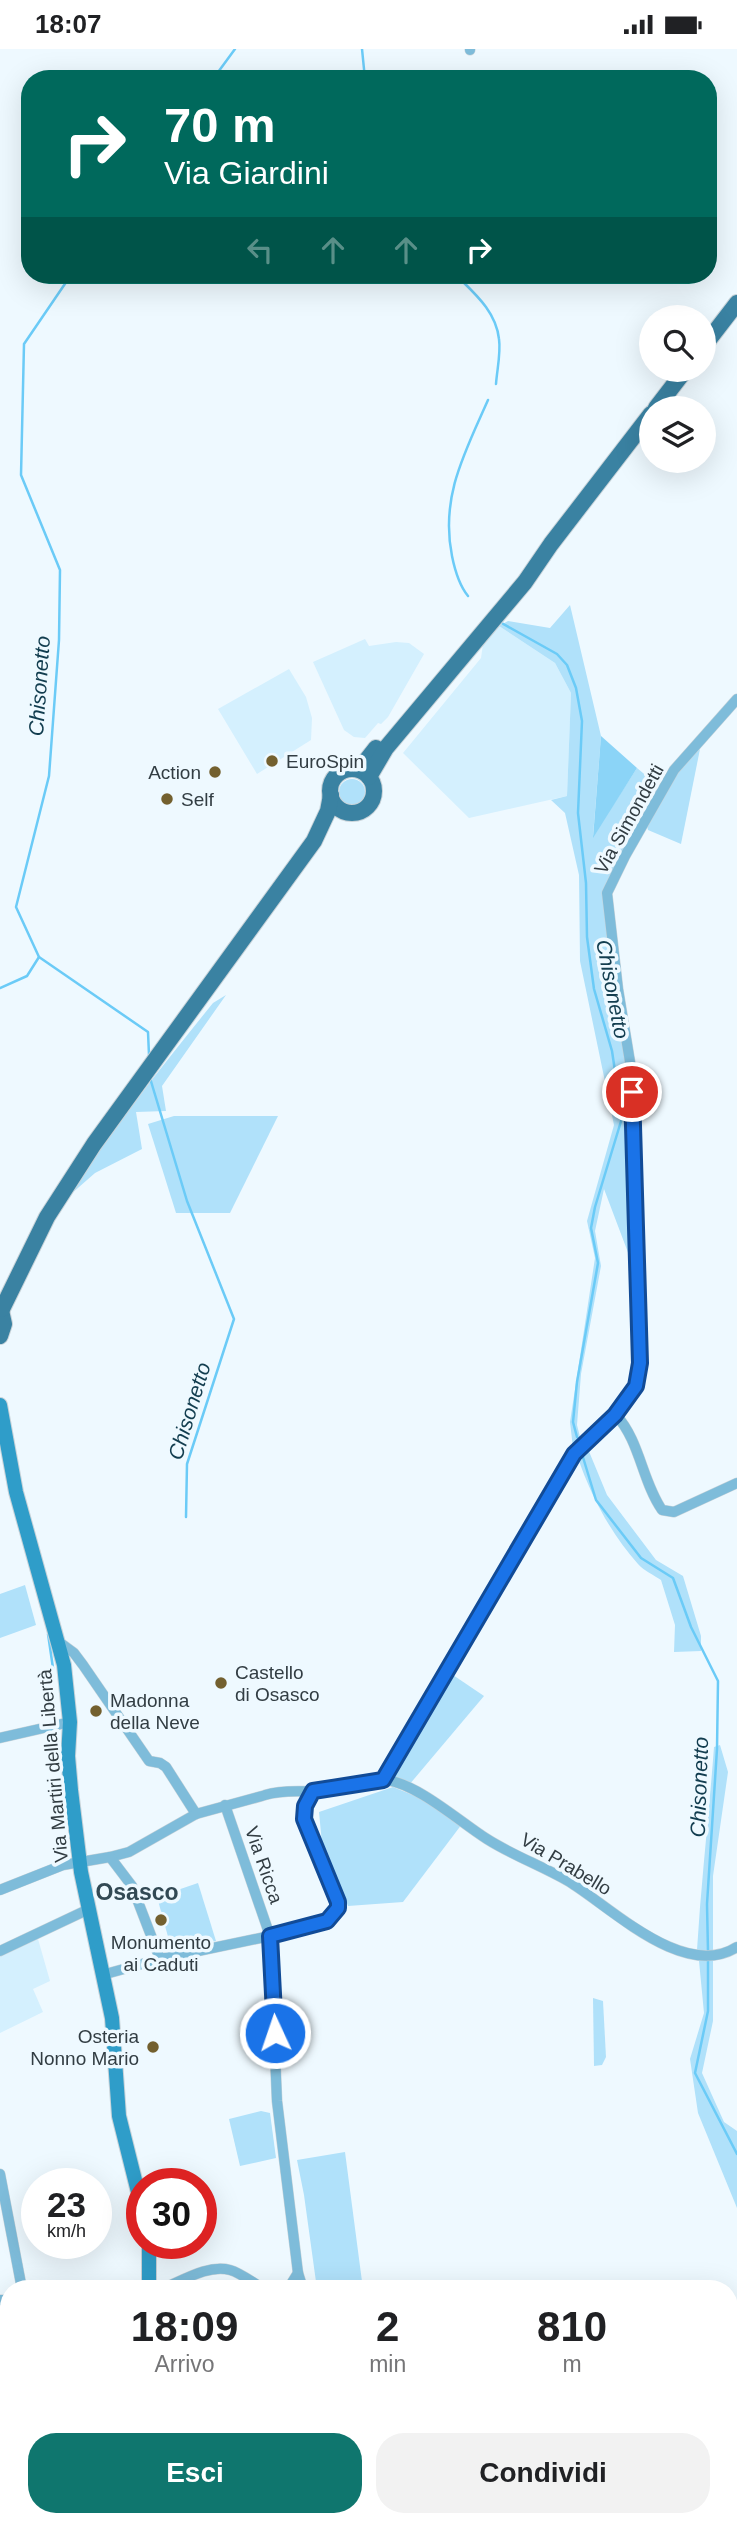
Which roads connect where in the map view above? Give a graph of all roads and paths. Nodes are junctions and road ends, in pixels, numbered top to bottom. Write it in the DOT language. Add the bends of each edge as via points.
graph roads {
  1 [pos="737,303"];
  2 [pos="716,330"];
  3 [pos="676,382"];
  4 [pos="665,396"];
  5 [pos="639,430"];
  6 [pos="544,553"];
  7 [pos="737,699"];
  8 [pos="352,769"];
  9 [pos="369,778"];
  10 [pos="331,795"];
  11 [pos="358,812"];
  12 [pos="314,841"];
  13 [pos="22,1268"];
  14 [pos="0,1283"];
  15 [pos="1,1307"];
  16 [pos="0,1336"];
  17 [pos="0,1405"];
  18 [pos="615,1415"];
  19 [pos="0,1425"];
  20 [pos="8,1447"];
  21 [pos="737,1483"];
  22 [pos="59,1642"];
  23 [pos="70,1722"];
  24 [pos="0,1738"];
  25 [pos="383,1780"];
  26 [pos="313,1791"];
  27 [pos="225,1805"];
  28 [pos="196,1814"];
  29 [pos="110,1857"];
  30 [pos="80,1861"];
  31 [pos="0,1890"];
  32 [pos="89,1909"];
  33 [pos="270,1936"];
  34 [pos="737,1947"];
  35 [pos="0,1951"];
  36 [pos="160,1958"];
  37 [pos="102,1975"];
  38 [pos="132,2168"];
  39 [pos="0,2174"];
  40 [pos="149,2259"];
  41 [pos="298,2273"];
  42 [pos="20,2280"];
  43 [pos="149,2280"];
  44 [pos="184,2280"];
  45 [pos="249,2280"];
  46 [pos="294,2280"];
  47 [pos="300,2280"];
  1 -- 2 [label="main road"];
  3 -- 4 [label="main road"];
  5 -- 6 [label="main road"];
  6 -- 8 [label="main road" via="365,762"];
  6 -- 9 [label="main road" via="386,748"];
  7 -- 18 [label="street, Via Simondetti" via="674,770 607,893 631,1068 640,1363 636,1386"];
  8 -- 9 [label="main road"];
  8 -- 10 [label="main road" via="334,778"];
  9 -- 11 [label="main road" via="373,797"];
  10 -- 11 [label="main road" via="338,807"];
  10 -- 12 [label="main road"];
  11 -- 12 [label="main road" via="336,821"];
  12 -- 13 [label="main road" via="94,1144 47,1217"];
  13 -- 14 [label="main road"];
  13 -- 15 [label="main road"];
  15 -- 16 [label="main road" via="4,1324"];
  17 -- 20 [label="street"];
  18 -- 21 [label="street" via="626,1426 662,1510 674,1511"];
  18 -- 25 [label="street, Via Simondetti" via="574,1454"];
  19 -- 20 [label="street"];
  20 -- 22 [label="street, Via Martiri della Libertà" via="25,1527"];
  22 -- 23 [label="street, Via Martiri della Libertà"];
  22 -- 28 [label="street" via="74,1653 149,1761 166,1767"];
  23 -- 24 [label="street"];
  23 -- 30 [label="street, Via Martiri della Libertà" via="68,1756"];
  25 -- 26 [label="street"];
  25 -- 34 [label="street, Via Prabello" via="431,1799 489,1840 575,1885 653,1939 688,1954 724,1954"];
  26 -- 27 [label="street" via="282,1790"];
  26 -- 33 [label="street" via="304,1819 338,1908 327,1921"];
  27 -- 28 [label="street"];
  27 -- 33 [label="street, Via Ricca"];
  28 -- 29 [label="street" via="129,1852"];
  29 -- 30 [label="street"];
  29 -- 36 [label="street" via="132,1886"];
  30 -- 31 [label="street"];
  30 -- 32 [label="street, Via Martiri della Libertà"];
  32 -- 35 [label="street"];
  32 -- 37 [label="street, Via Martiri della Libertà"];
  33 -- 36 [label="street"];
  33 -- 41 [label="street, Via Ricca" via="277,2101"];
  36 -- 37 [label="street"];
  37 -- 38 [label="street, Via Martiri della Libertà" via="112,2018 119,2116"];
  39 -- 42 [label="street"];
  40 -- 43 [label="street"];
  41 -- 46 [label="street"];
  41 -- 47 [label="street, Via Ricca"];
  44 -- 45 [label="street" via="220,2269"];
}
